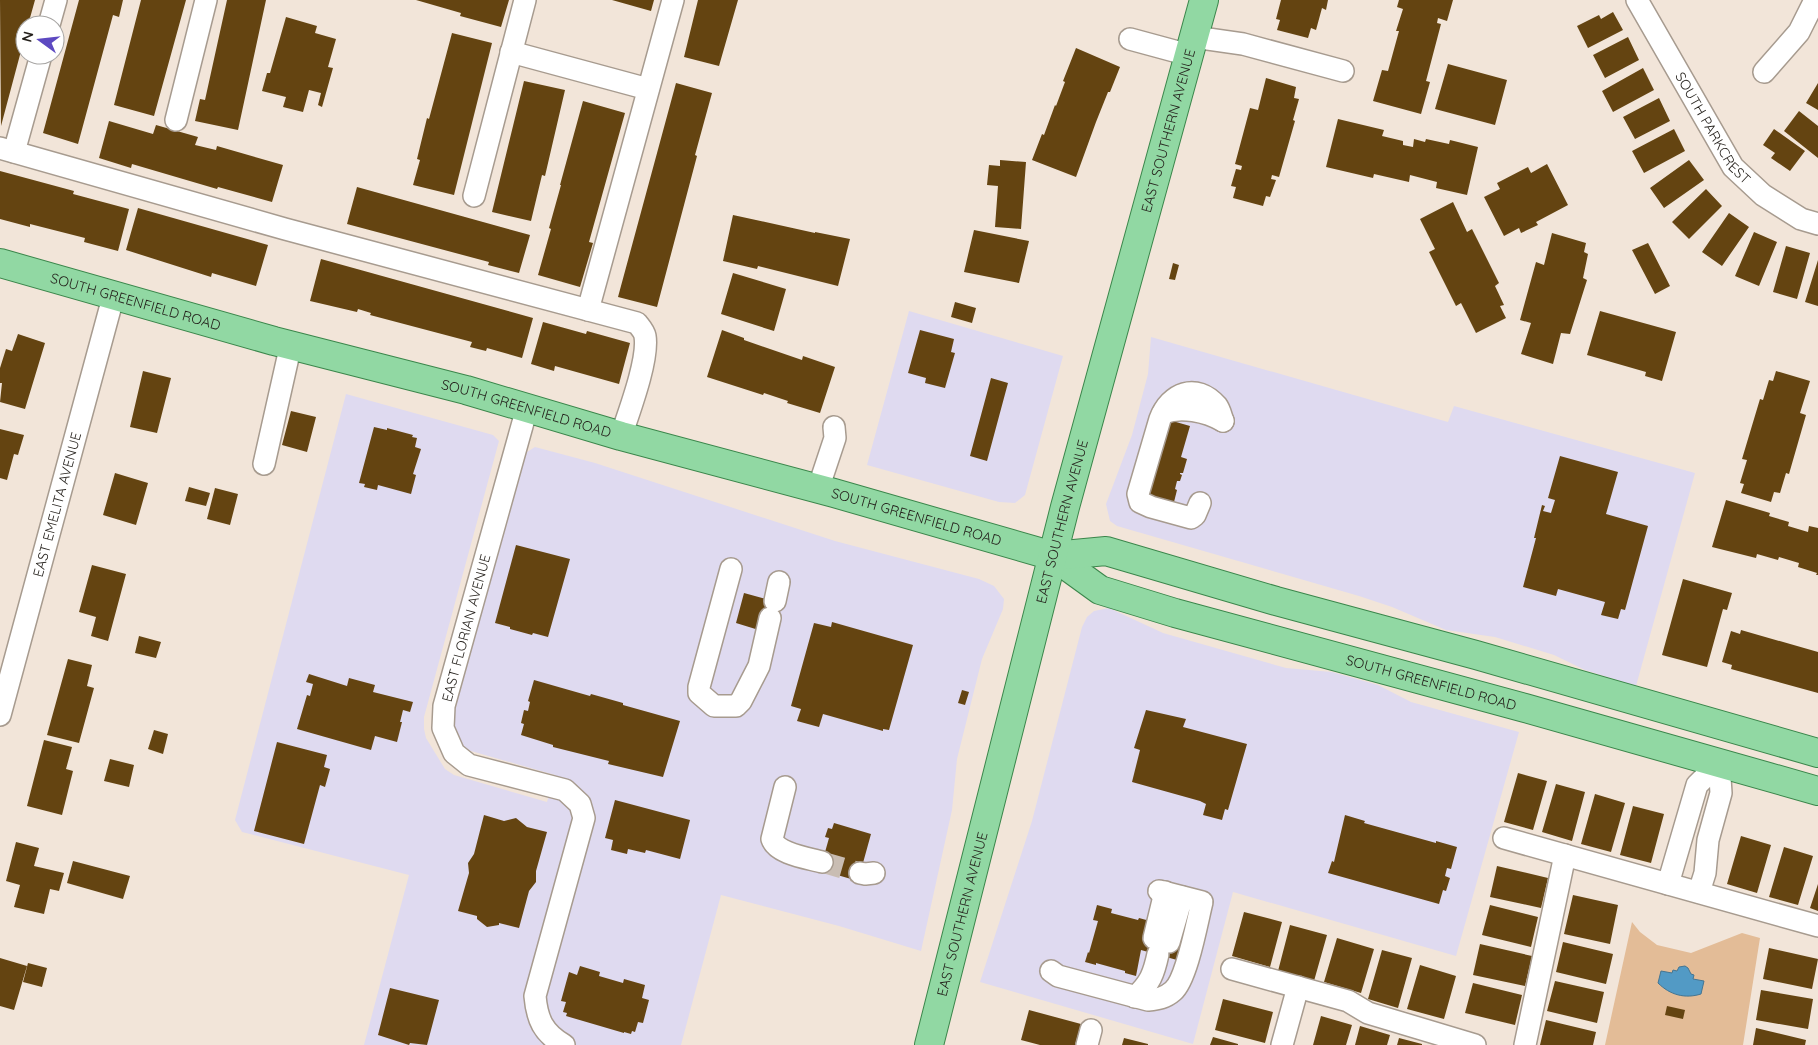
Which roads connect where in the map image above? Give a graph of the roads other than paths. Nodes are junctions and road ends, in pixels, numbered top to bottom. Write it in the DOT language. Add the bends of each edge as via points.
graph roads {
  1 [pos="56,0"];
  2 [pos="206,0"];
  3 [pos="525,0"];
  4 [pos="673,0"];
  5 [pos="1204,0"];
  6 [pos="1637,0"];
  7 [pos="1815,0"];
  8 [pos="52,15"];
  9 [pos="1130,39"];
  10 [pos="1191,46"];
  11 [pos="511,52"];
  12 [pos="37,65"];
  13 [pos="1764,72"];
  14 [pos="1342,78"];
  15 [pos="648,89"];
  16 [pos="176,120"];
  17 [pos="7,150"];
  18 [pos="474,196"];
  19 [pos="1818,224"];
  20 [pos="0,263"];
  21 [pos="114,294"];
  22 [pos="588,310"];
  23 [pos="290,344"];
  24 [pos="527,408"];
  25 [pos="1223,421"];
  26 [pos="834,427"];
  27 [pos="621,436"];
  28 [pos="264,464"];
  29 [pos="818,489"];
  30 [pos="1200,503"];
  31 [pos="1053,556"];
  32 [pos="731,569"];
  33 [pos="775,601"];
  34 [pos="1317,652"];
  35 [pos="1476,655"];
  36 [pos="1486,698"];
  37 [pos="1676,711"];
  38 [pos="0,715"];
  39 [pos="1818,753"];
  40 [pos="1719,762"];
  41 [pos="785,787"];
  42 [pos="1818,791"];
  43 [pos="1504,838"];
  44 [pos="1565,855"];
  45 [pos="822,862"];
  46 [pos="1668,884"];
  47 [pos="1698,892"];
  48 [pos="1818,926"];
  49 [pos="1232,969"];
  50 [pos="1051,971"];
  51 [pos="1298,987"];
  52 [pos="1136,997"];
  53 [pos="564,1045"];
  54 [pos="929,1045"];
  55 [pos="1282,1045"];
  56 [pos="1475,1045"];
  57 [pos="1525,1045"];
  1 -- 8 [label="street"];
  2 -- 16 [label="street"];
  3 -- 11 [label="street"];
  4 -- 15 [label="street"];
  5 -- 10 [label="main road, EAST SOUTHERN AVENUE"];
  6 -- 19 [label="street, SOUTH PARKCREST" via="1733,167 1762,195 1801,219"];
  7 -- 13 [label="street" via="1798,32"];
  9 -- 10 [label="street"];
  10 -- 14 [label="street" via="1243,44"];
  10 -- 31 [label="main road, EAST SOUTHERN AVENUE"];
  11 -- 15 [label="street"];
  11 -- 18 [label="street"];
  12 -- 17 [label="street"];
  15 -- 22 [label="street"];
  17 -- 22 [label="street"];
  20 -- 21 [label="main road, SOUTH GREENFIELD ROAD"];
  21 -- 23 [label="main road, SOUTH GREENFIELD ROAD"];
  21 -- 38 [label="street, EAST EMELITA AVENUE"];
  22 -- 27 [label="street" via="637,323 645,334 646,351"];
  23 -- 24 [label="main road, SOUTH GREENFIELD ROAD"];
  23 -- 28 [label="street"];
  24 -- 27 [label="main road, SOUTH GREENFIELD ROAD"];
  24 -- 53 [label="street, EAST FLORIAN AVENUE" via="444,706 443,728 454,753 469,765 565,790 580,804 584,818 535,996 541,1024 553,1039"];
  25 -- 30 [label="street" via="1217,407 1203,396 1181,394 1170,401 1162,413 1138,498 1151,507 1191,518 1196,515"];
  26 -- 29 [label="street" via="835,438"];
  27 -- 29 [label="main road, SOUTH GREENFIELD ROAD"];
  29 -- 31 [label="main road, SOUTH GREENFIELD ROAD"];
  31 -- 34 [label="main road, SOUTH GREENFIELD ROAD" via="1100,590"];
  31 -- 35 [label="main road, SOUTH GREENFIELD ROAD" via="1106,551"];
  31 -- 54 [label="main road, EAST SOUTHERN AVENUE"];
  32 -- 33 [label="street" via="698,688 699,693 714,706 736,706 741,701 759,666"];
  34 -- 35 [label="main road" via="1348,642 1455,666 1471,662"];
  34 -- 36 [label="main road, SOUTH GREENFIELD ROAD"];
  35 -- 37 [label="main road, SOUTH GREENFIELD ROAD"];
  36 -- 37 [label="main road" via="1494,688 1514,686 1627,715"];
  36 -- 40 [label="main road, SOUTH GREENFIELD ROAD"];
  37 -- 39 [label="main road, SOUTH GREENFIELD ROAD"];
  40 -- 42 [label="main road, SOUTH GREENFIELD ROAD"];
  40 -- 46 [label="street" via="1697,785"];
  40 -- 47 [label="street" via="1721,793 1708,840 1705,873"];
  41 -- 45 [label="street" via="772,839 777,848"];
  43 -- 44 [label="street"];
  44 -- 46 [label="street"];
  44 -- 57 [label="street"];
  46 -- 47 [label="street"];
  47 -- 48 [label="street"];
  49 -- 51 [label="street"];
  50 -- 52 [label="street" via="1058,976"];
  51 -- 55 [label="street"];
  51 -- 56 [label="street" via="1348,1002 1368,1013"];
  52 -- 52 [label="street" via="1139,984 1160,947 1170,894 1202,902 1182,979 1174,991 1161,999"];
}
